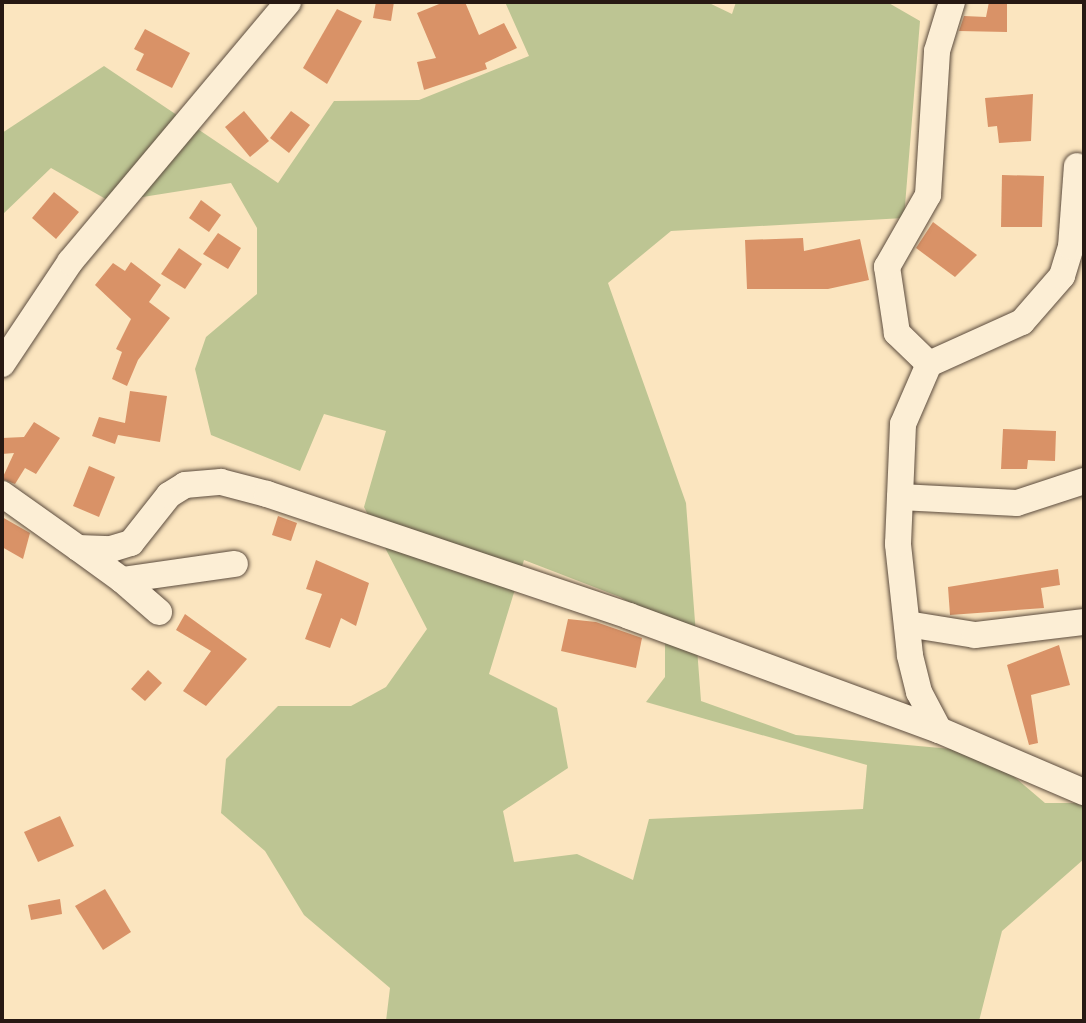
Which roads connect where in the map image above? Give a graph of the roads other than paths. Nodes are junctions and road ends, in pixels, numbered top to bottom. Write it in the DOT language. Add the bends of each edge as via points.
graph roads {
  1 [pos="288,2"];
  2 [pos="952,2"];
  3 [pos="1077,166"];
  4 [pos="2,364"];
  5 [pos="929,364"];
  6 [pos="1084,481"];
  7 [pos="2,494"];
  8 [pos="900,497"];
  9 [pos="78,548"];
  10 [pos="235,564"];
  11 [pos="122,580"];
  12 [pos="159,612"];
  13 [pos="1084,622"];
  14 [pos="907,624"];
  15 [pos="939,730"];
  16 [pos="1084,792"];
  1 -- 4 [label="street" via="71,262"];
  2 -- 5 [label="street" via="937,51 928,195 887,267 897,333"];
  3 -- 5 [label="street" via="1071,247 1062,276 1045,301 1022,322"];
  5 -- 8 [label="street" via="911,395 903,424"];
  6 -- 8 [label="street" via="1017,503"];
  7 -- 9 [label="street"];
  8 -- 14 [label="street"];
  9 -- 11 [label="street"];
  9 -- 15 [label="street" via="131,543 169,495 185,485 221,482 340,515 504,571"];
  10 -- 11 [label="street"];
  11 -- 12 [label="street"];
  13 -- 14 [label="street" via="975,635"];
  14 -- 15 [label="street" via="919,692"];
  15 -- 16 [label="street"];
}
